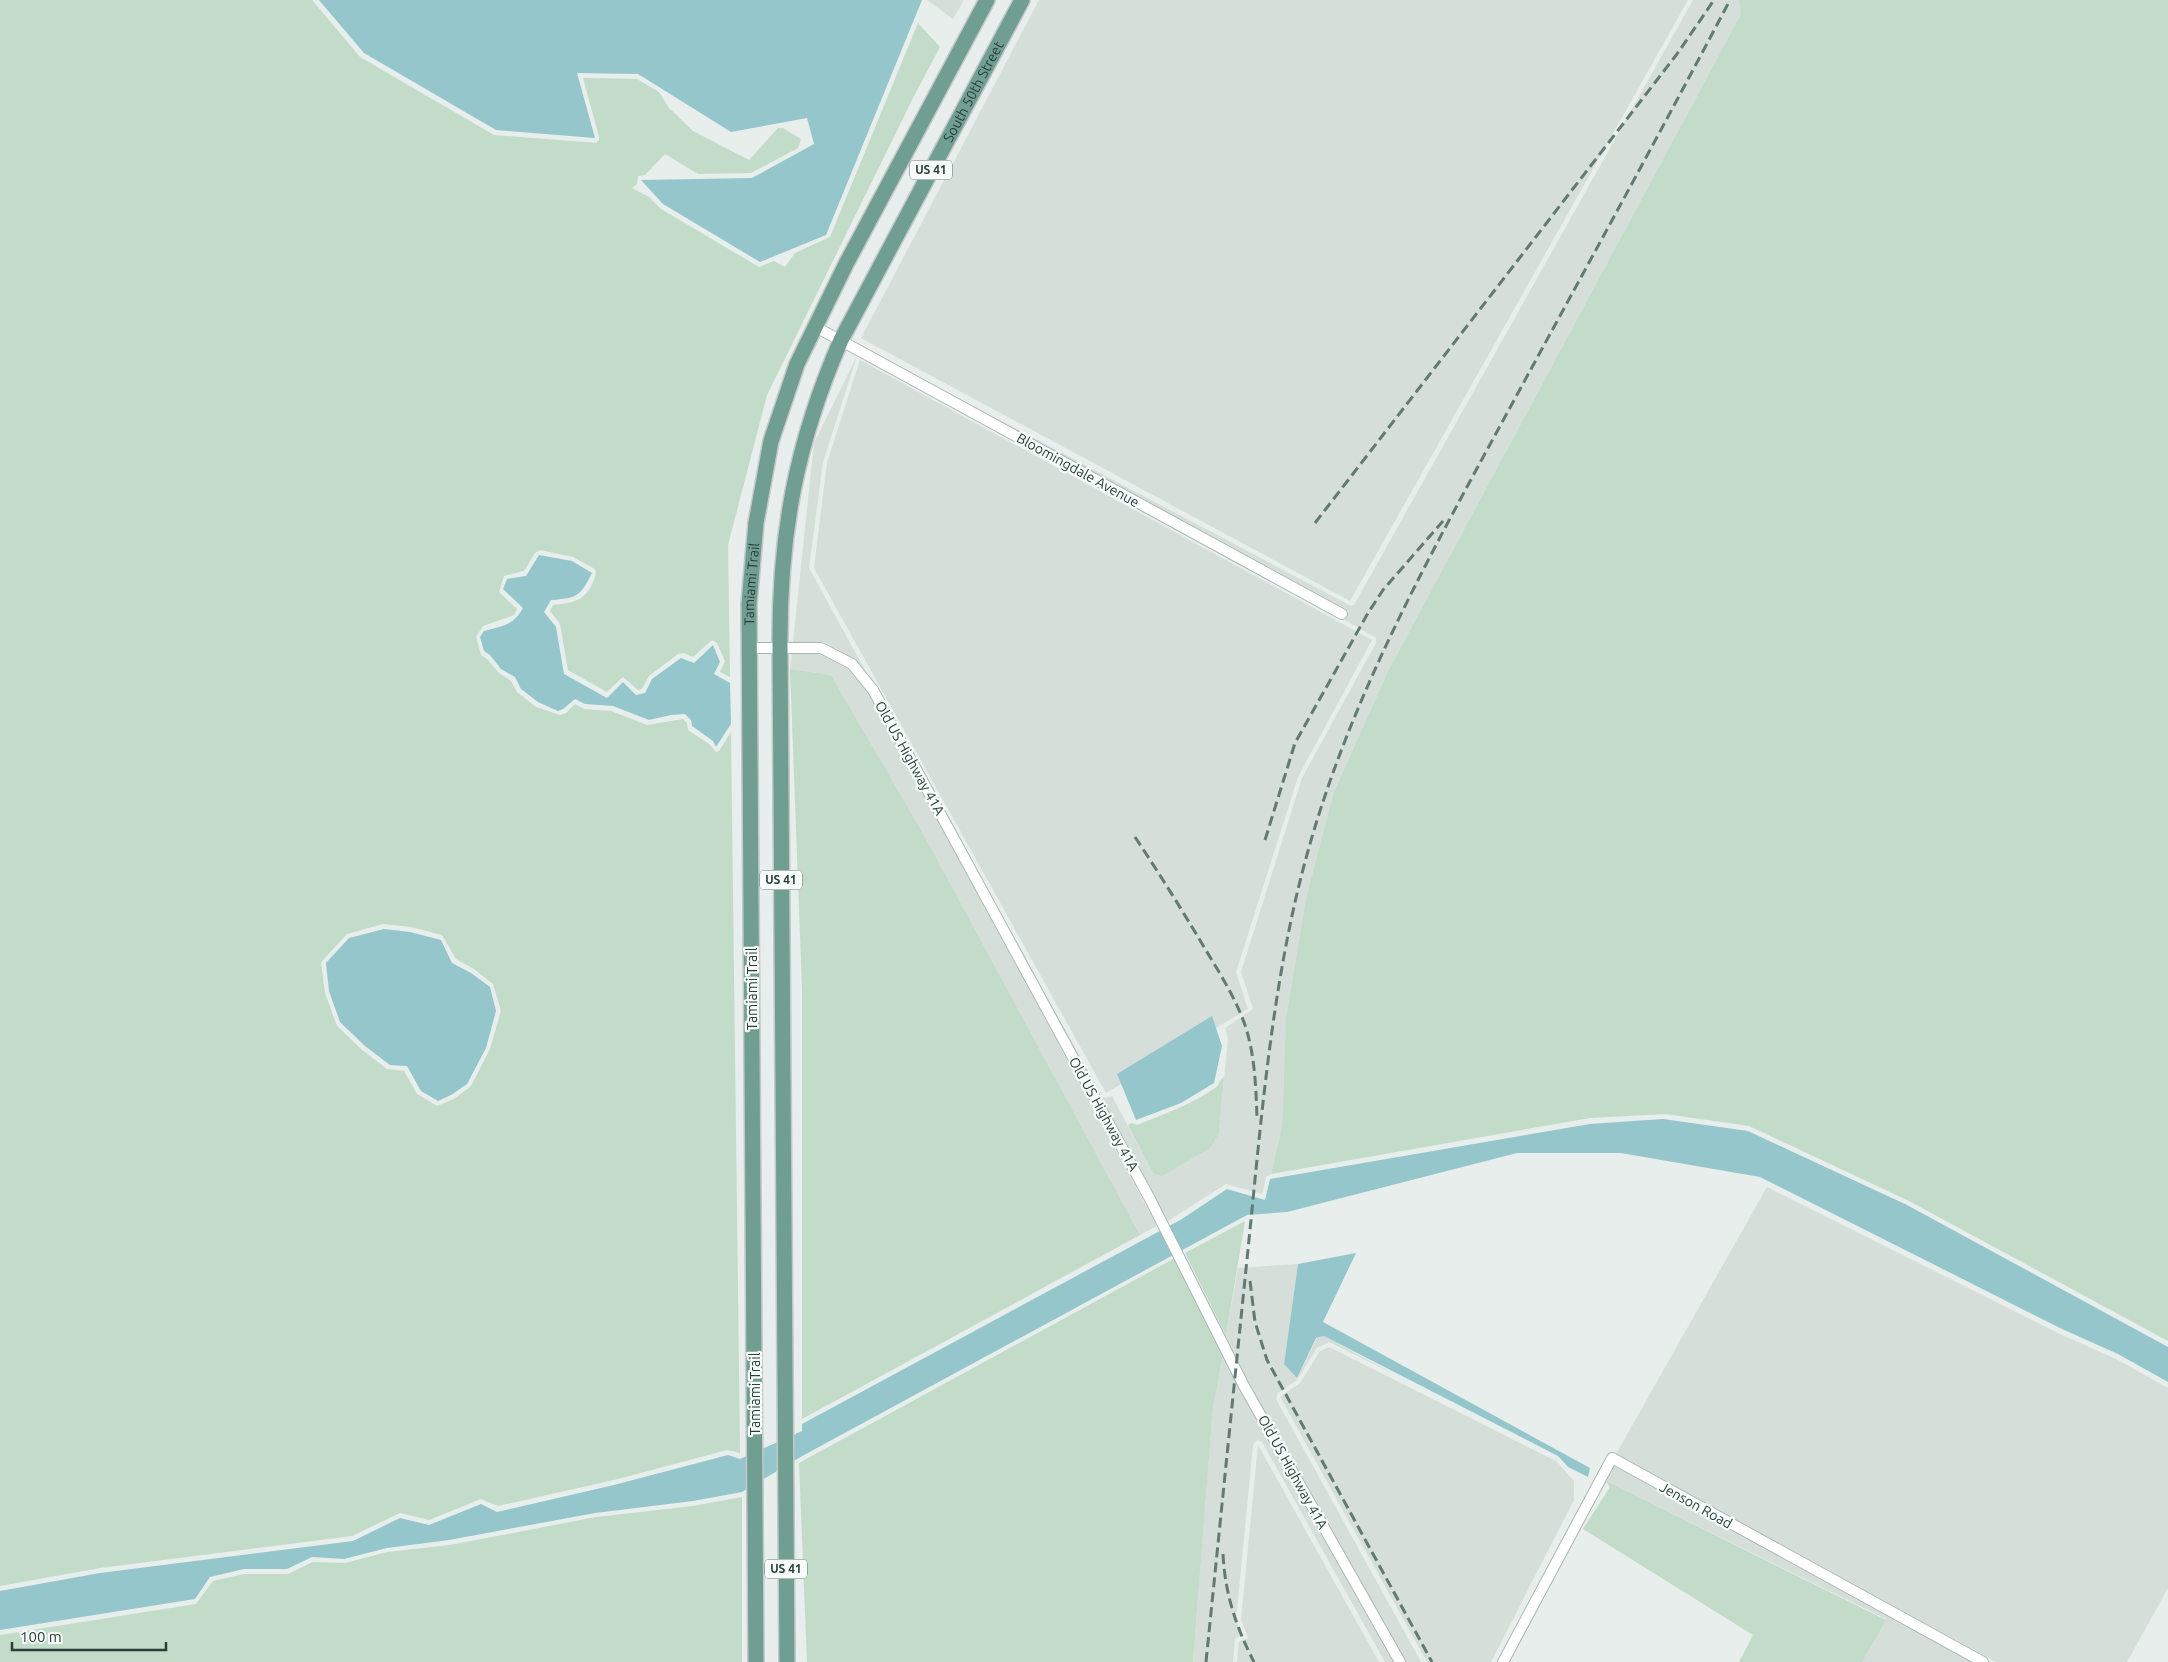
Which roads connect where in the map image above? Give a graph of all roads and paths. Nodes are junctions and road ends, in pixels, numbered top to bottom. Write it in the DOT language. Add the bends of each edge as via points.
graph roads {
  1 [pos="987,0"];
  2 [pos="1022,0"];
  3 [pos="814,326"];
  4 [pos="841,340"];
  5 [pos="1342,614"];
  6 [pos="780,647"];
  7 [pos="750,648"];
  8 [pos="756,1662"];
  9 [pos="787,1662"];
  10 [pos="1400,1662"];
  11 [pos="1503,1662"];
  12 [pos="1983,1662"];
  1 -- 3 [label="main road, US 41"];
  2 -- 4 [label="main road, South 50th Street / US 41"];
  3 -- 4 [label="street, Bloomingdale Avenue"];
  3 -- 7 [label="main road, Tamiami Trail / US 41" via="785,396 770,449 756,523"];
  4 -- 5 [label="street, Bloomingdale Avenue"];
  4 -- 6 [label="main road, Tamiami Trail / US 41" via="812,414 791,493 781,568"];
  6 -- 7 [label="street, Old US Highway 41A"];
  6 -- 9 [label="main road, Tamiami Trail / US 41"];
  6 -- 10 [label="street, Old US Highway 41A" via="821,648 852,664 873,690 1162,1222 1244,1386"];
  7 -- 8 [label="main road, Tamiami Trail / US 41"];
  11 -- 12 [label="street, Jenson Road" via="1612,1458"];
}
